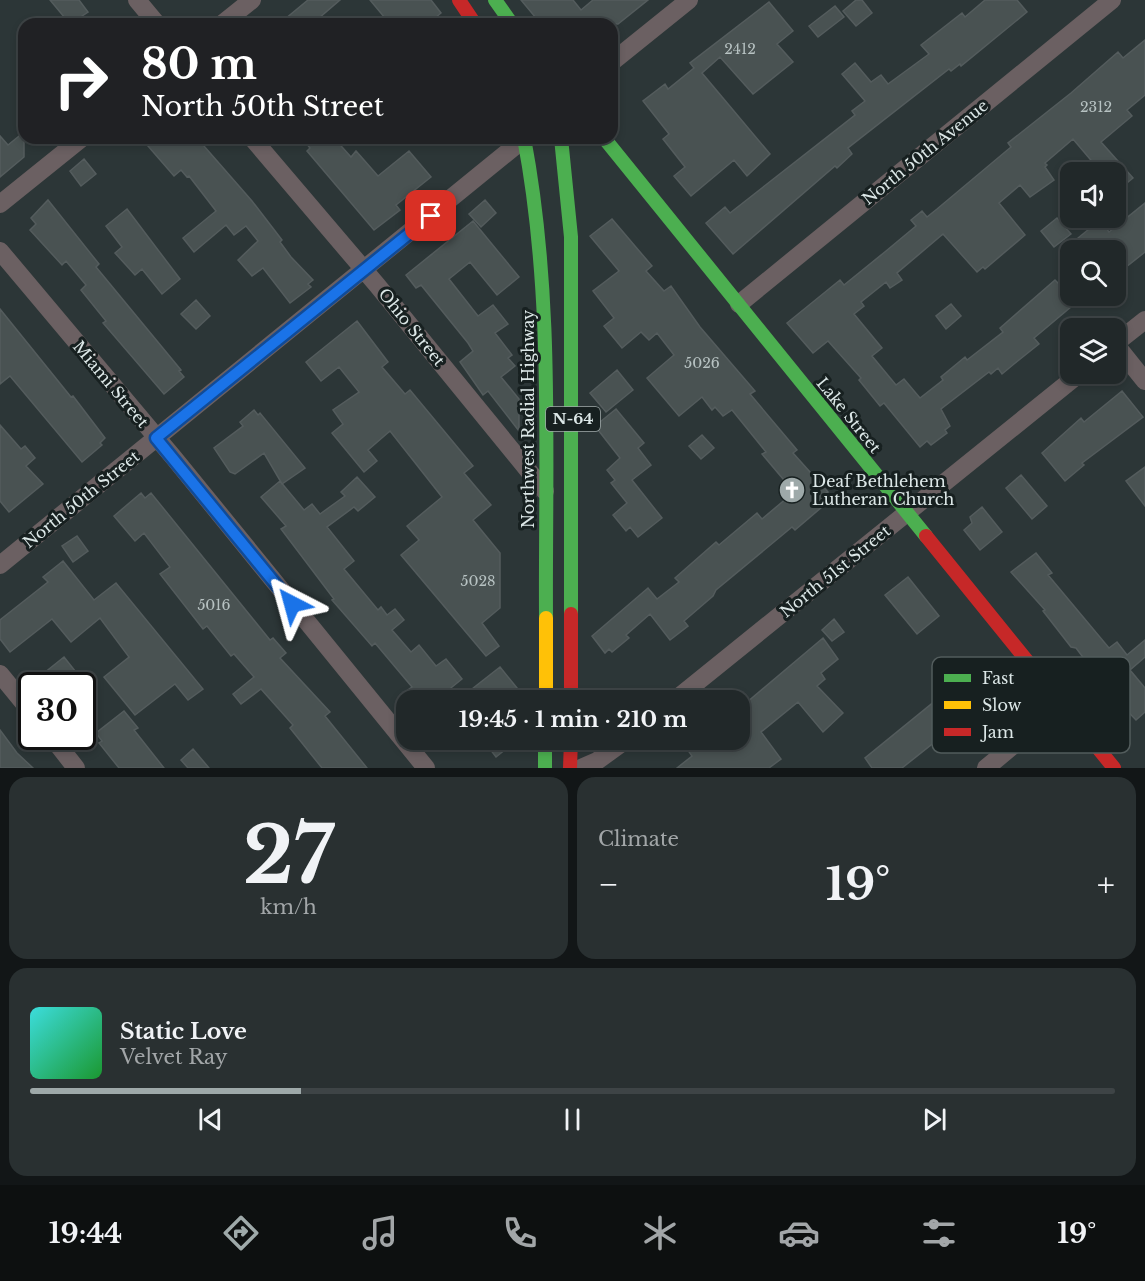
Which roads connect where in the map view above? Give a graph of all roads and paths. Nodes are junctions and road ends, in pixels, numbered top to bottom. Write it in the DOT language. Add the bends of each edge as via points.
graph roads {
  1 [pos="137,0"];
  2 [pos="252,0"];
  3 [pos="459,0"];
  4 [pos="495,0"];
  5 [pos="689,0"];
  6 [pos="1112,0"];
  7 [pos="152,18"];
  8 [pos="230,18"];
  9 [pos="471,18"];
  10 [pos="508,18"];
  11 [pos="618,57"];
  12 [pos="75,144"];
  13 [pos="257,144"];
  14 [pos="517,144"];
  15 [pos="525,144"];
  16 [pos="562,144"];
  17 [pos="609,144"];
  18 [pos="0,204"];
  19 [pos="0,251"];
  20 [pos="363,271"];
  21 [pos="739,304"];
  22 [pos="1145,320"];
  23 [pos="1126,336"];
  24 [pos="1126,357"];
  25 [pos="1145,381"];
  26 [pos="1067,384"];
  27 [pos="156,438"];
  28 [pos="545,491"];
  29 [pos="908,513"];
  30 [pos="0,565"];
  31 [pos="1025,657"];
  32 [pos="0,674"];
  33 [pos="546,690"];
  34 [pos="571,690"];
  35 [pos="687,690"];
  36 [pos="18,696"];
  37 [pos="62,750"];
  38 [pos="545,750"];
  39 [pos="571,750"];
  40 [pos="612,750"];
  41 [pos="1004,753"];
  42 [pos="1102,753"];
  43 [pos="76,768"];
  44 [pos="426,768"];
  45 [pos="545,768"];
  46 [pos="570,768"];
  47 [pos="581,768"];
  48 [pos="986,768"];
  49 [pos="1114,768"];
  1 -- 7 [label="street"];
  2 -- 8 [label="street"];
  3 -- 9 [label="main road"];
  4 -- 10 [label="main road"];
  5 -- 11 [label="street"];
  6 -- 21 [label="street, North 50th Avenue"];
  12 -- 18 [label="street"];
  13 -- 20 [label="street, Ohio Street"];
  14 -- 20 [label="street, North 50th Street"];
  15 -- 28 [label="main road, Northwest Radial Highway / N-64" via="535,195 545,306"];
  16 -- 34 [label="main road, N-64" via="571,237"];
  17 -- 21 [label="main road, Lake Street"];
  19 -- 27 [label="street, Miami Street"];
  20 -- 27 [label="street, North 50th Street"];
  20 -- 28 [label="street, Ohio Street"];
  21 -- 29 [label="main road, Lake Street"];
  22 -- 23 [label="street"];
  24 -- 25 [label="street"];
  26 -- 29 [label="street, North 51st Street"];
  27 -- 30 [label="street, North 50th Street"];
  27 -- 44 [label="street, Miami Street"];
  28 -- 33 [label="main road, Northwest Radial Highway / N-64"];
  29 -- 31 [label="main road, Lake Street"];
  29 -- 35 [label="street, North 51st Street"];
  32 -- 36 [label="street"];
  37 -- 43 [label="street"];
  38 -- 45 [label="main road"];
  39 -- 46 [label="main road"];
  40 -- 47 [label="street"];
  41 -- 48 [label="street"];
  42 -- 49 [label="main road, Lake Street"];
}
